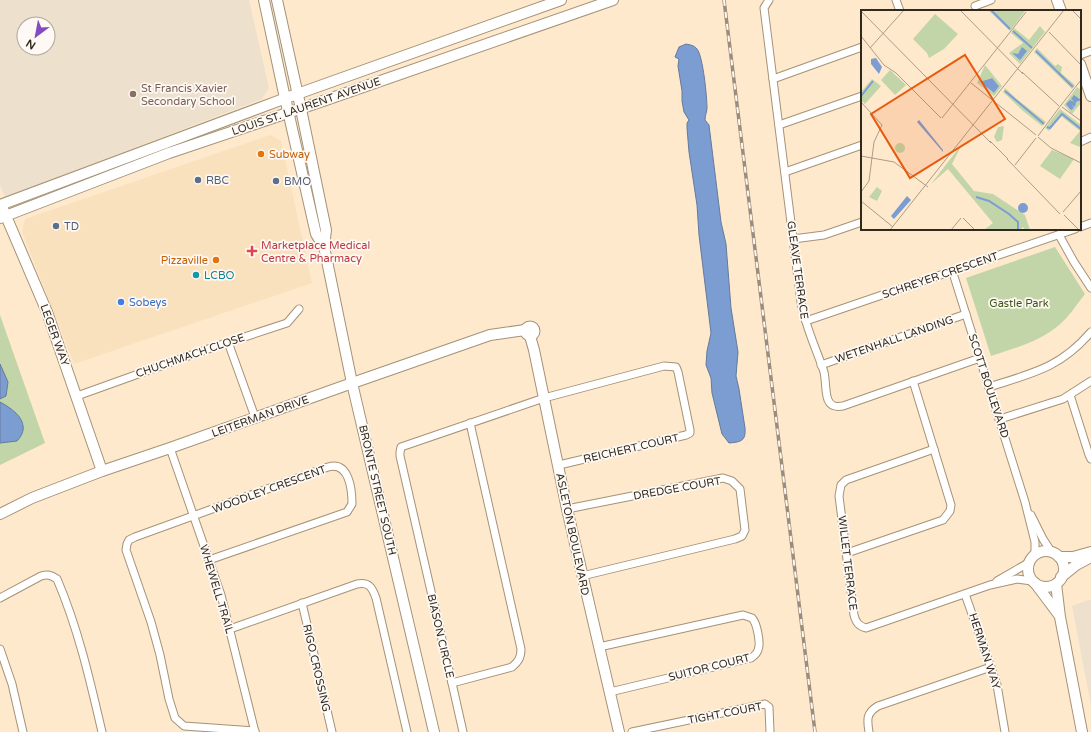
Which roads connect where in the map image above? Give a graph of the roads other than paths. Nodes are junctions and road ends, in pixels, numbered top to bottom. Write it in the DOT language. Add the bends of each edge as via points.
graph roads {
  1 [pos="264,0"];
  2 [pos="277,0"];
  3 [pos="561,0"];
  4 [pos="613,0"];
  5 [pos="769,0"];
  6 [pos="896,0"];
  7 [pos="991,0"];
  8 [pos="1057,0"];
  9 [pos="974,6"];
  10 [pos="900,10"];
  11 [pos="1061,10"];
  12 [pos="861,47"];
  13 [pos="1091,51"];
  14 [pos="1081,55"];
  15 [pos="1081,67"];
  16 [pos="773,79"];
  17 [pos="298,94"];
  18 [pos="861,96"];
  19 [pos="1091,96"];
  20 [pos="286,98"];
  21 [pos="301,109"];
  22 [pos="289,113"];
  23 [pos="779,124"];
  24 [pos="1091,137"];
  25 [pos="1081,142"];
  26 [pos="861,145"];
  27 [pos="785,172"];
  28 [pos="0,204"];
  29 [pos="3,216"];
  30 [pos="861,222"];
  31 [pos="1091,223"];
  32 [pos="1081,227"];
  33 [pos="1072,230"];
  34 [pos="1059,235"];
  35 [pos="793,239"];
  36 [pos="324,247"];
  37 [pos="952,270"];
  38 [pos="1091,288"];
  39 [pos="299,309"];
  40 [pos="966,314"];
  41 [pos="806,321"];
  42 [pos="1091,332"];
  43 [pos="527,333"];
  44 [pos="228,342"];
  45 [pos="980,358"];
  46 [pos="821,365"];
  47 [pos="912,381"];
  48 [pos="1091,381"];
  49 [pos="352,383"];
  50 [pos="989,387"];
  51 [pos="1070,395"];
  52 [pos="77,396"];
  53 [pos="544,398"];
  54 [pos="255,417"];
  55 [pos="1000,419"];
  56 [pos="470,423"];
  57 [pos="170,448"];
  58 [pos="934,449"];
  59 [pos="1091,459"];
  60 [pos="559,465"];
  61 [pos="102,471"];
  62 [pos="1025,502"];
  63 [pos="567,509"];
  64 [pos="0,514"];
  65 [pos="194,516"];
  66 [pos="1091,552"];
  67 [pos="847,553"];
  68 [pos="1056,555"];
  69 [pos="1091,557"];
  70 [pos="1032,558"];
  71 [pos="209,560"];
  72 [pos="582,576"];
  73 [pos="1058,580"];
  74 [pos="1033,582"];
  75 [pos="990,585"];
  76 [pos="966,594"];
  77 [pos="0,598"];
  78 [pos="302,603"];
  79 [pos="1060,617"];
  80 [pos="230,629"];
  81 [pos="599,647"];
  82 [pos="0,649"];
  83 [pos="991,667"];
  84 [pos="452,683"];
  85 [pos="610,692"];
  86 [pos="23,732"];
  87 [pos="102,732"];
  88 [pos="255,732"];
  89 [pos="332,732"];
  90 [pos="407,732"];
  91 [pos="434,732"];
  92 [pos="463,732"];
  93 [pos="619,732"];
  94 [pos="632,732"];
  95 [pos="770,732"];
  96 [pos="869,732"];
  97 [pos="1006,732"];
  98 [pos="1082,732"];
  1 -- 20 [label="main road, BRONTE STREET SOUTH"];
  2 -- 17 [label="main road, BRONTE STREET SOUTH"];
  3 -- 17 [label="main road, LOUIS ST. LAURENT AVENUE"];
  4 -- 21 [label="main road, LOUIS ST. LAURENT AVENUE"];
  5 -- 16 [label="street, GLEAVE TERRACE" via="764,8"];
  6 -- 10 [label="street"];
  7 -- 9 [label="street"];
  8 -- 11 [label="main road"];
  12 -- 16 [label="street"];
  13 -- 14 [label="street"];
  15 -- 19 [label="main road"];
  16 -- 23 [label="street, GLEAVE TERRACE"];
  17 -- 20 [label="main road, LOUIS ST. LAURENT AVENUE"];
  17 -- 21 [label="main road, BRONTE STREET SOUTH"];
  18 -- 23 [label="street"];
  20 -- 22 [label="main road, BRONTE STREET SOUTH"];
  20 -- 28 [label="main road, LOUIS ST. LAURENT AVENUE"];
  21 -- 22 [label="main road, LOUIS ST. LAURENT AVENUE"];
  21 -- 36 [label="main road, BRONTE STREET SOUTH" via="326,230"];
  22 -- 29 [label="main road, LOUIS ST. LAURENT AVENUE" via="168,153"];
  22 -- 36 [label="main road, BRONTE STREET SOUTH" via="316,234"];
  23 -- 27 [label="street, GLEAVE TERRACE"];
  24 -- 25 [label="street"];
  26 -- 27 [label="street"];
  27 -- 35 [label="street, GLEAVE TERRACE"];
  28 -- 29 [label="main road, LEGER WAY"];
  29 -- 52 [label="main road, LEGER WAY" via="47,312"];
  30 -- 35 [label="street" via="824,235"];
  31 -- 32 [label="street"];
  33 -- 34 [label="street, SCHREYER CRESCENT"];
  34 -- 37 [label="street, SCHREYER CRESCENT"];
  34 -- 38 [label="street"];
  35 -- 41 [label="street, GLEAVE TERRACE"];
  36 -- 49 [label="main road, BRONTE STREET SOUTH"];
  37 -- 40 [label="street, SCOTT BOULEVARD"];
  37 -- 41 [label="street, SCHREYER CRESCENT"];
  39 -- 44 [label="street, CHUCHMACH CLOSE" via="287,323"];
  40 -- 45 [label="street, SCOTT BOULEVARD"];
  40 -- 46 [label="street, WETENHALL LANDING"];
  41 -- 46 [label="street, GLEAVE TERRACE"];
  42 -- 50 [label="street" via="1072,352 1042,370"];
  43 -- 49 [label="main road, LEITERMAN DRIVE" via="490,335"];
  43 -- 53 [label="main road, ASLETON BOULEVARD" via="534,350"];
  44 -- 52 [label="street, CHUCHMACH CLOSE"];
  44 -- 54 [label="street"];
  45 -- 47 [label="street, GLEAVE TERRACE"];
  45 -- 50 [label="street, SCOTT BOULEVARD"];
  46 -- 47 [label="street, GLEAVE TERRACE" via="828,400 836,407"];
  47 -- 58 [label="street"];
  48 -- 51 [label="street"];
  49 -- 54 [label="main road, LEITERMAN DRIVE"];
  49 -- 91 [label="main road, BRONTE STREET SOUTH"];
  50 -- 55 [label="street, SCOTT BOULEVARD"];
  51 -- 55 [label="street"];
  51 -- 59 [label="street"];
  52 -- 61 [label="main road, LEGER WAY"];
  53 -- 56 [label="street, BIASON CIRCLE"];
  53 -- 60 [label="main road, ASLETON BOULEVARD"];
  53 -- 60 [label="street, REICHERT COURT" via="664,366 676,367 678,372 690,433"];
  54 -- 57 [label="main road, LEITERMAN DRIVE"];
  55 -- 62 [label="street, SCOTT BOULEVARD"];
  56 -- 84 [label="street, BIASON CIRCLE" via="401,447 400,452"];
  56 -- 84 [label="street, BIASON CIRCLE" via="520,642 521,656 512,667"];
  57 -- 61 [label="main road, LEITERMAN DRIVE"];
  57 -- 65 [label="street, WHEWELL TRAIL"];
  58 -- 67 [label="street, WILLET TERRACE" via="846,480 840,485 839,496"];
  58 -- 67 [label="street" via="951,505 946,518"];
  60 -- 63 [label="main road, ASLETON BOULEVARD"];
  61 -- 64 [label="main road, LEITERMAN DRIVE" via="32,498"];
  62 -- 68 [label="street, SCOTT BOULEVARD" via="1043,539"];
  62 -- 70 [label="street, SCOTT BOULEVARD" via="1035,542"];
  63 -- 72 [label="main road, ASLETON BOULEVARD"];
  63 -- 72 [label="street, DREDGE COURT" via="723,478 732,481 740,490 745,530 738,538"];
  65 -- 71 [label="street, WHEWELL TRAIL"];
  65 -- 71 [label="street, WOODLEY CRESCENT" via="334,466 340,467 349,477 352,504 347,512"];
  65 -- 88 [label="street" via="129,540 126,550 151,622 175,718 184,726"];
  66 -- 68 [label="main road" via="1073,557"];
  67 -- 76 [label="street, WILLET TERRACE" via="854,615 860,626 875,626"];
  68 -- 70 [label="main road" via="1043,552"];
  68 -- 73 [label="main road" via="1063,567"];
  69 -- 73 [label="main road" via="1076,565"];
  70 -- 74 [label="main road" via="1028,572"];
  70 -- 75 [label="street, WILLET TERRACE"];
  71 -- 80 [label="street, WHEWELL TRAIL"];
  72 -- 81 [label="main road, ASLETON BOULEVARD"];
  73 -- 74 [label="main road" via="1045,587"];
  73 -- 79 [label="main road"];
  74 -- 75 [label="street, WILLET TERRACE" via="1017,579"];
  74 -- 79 [label="main road"];
  75 -- 76 [label="street, WILLET TERRACE"];
  76 -- 83 [label="street, HERMAN WAY"];
  77 -- 87 [label="street" via="47,574 57,579 86,663"];
  78 -- 80 [label="street"];
  78 -- 89 [label="street, RIGO CROSSING"];
  78 -- 90 [label="street" via="357,584 369,585 373,590"];
  79 -- 98 [label="main road"];
  80 -- 88 [label="street, WHEWELL TRAIL"];
  81 -- 85 [label="main road, ASLETON BOULEVARD"];
  81 -- 85 [label="street, SUITOR COURT" via="743,615 752,618 756,624 759,646 753,656"];
  82 -- 86 [label="street" via="12,684"];
  83 -- 96 [label="street" via="878,706 868,716"];
  83 -- 97 [label="street, HERMAN WAY"];
  84 -- 92 [label="street"];
  85 -- 93 [label="main road, ASLETON BOULEVARD"];
  94 -- 95 [label="street, TIGHT COURT" via="765,704 769,707"];
}
